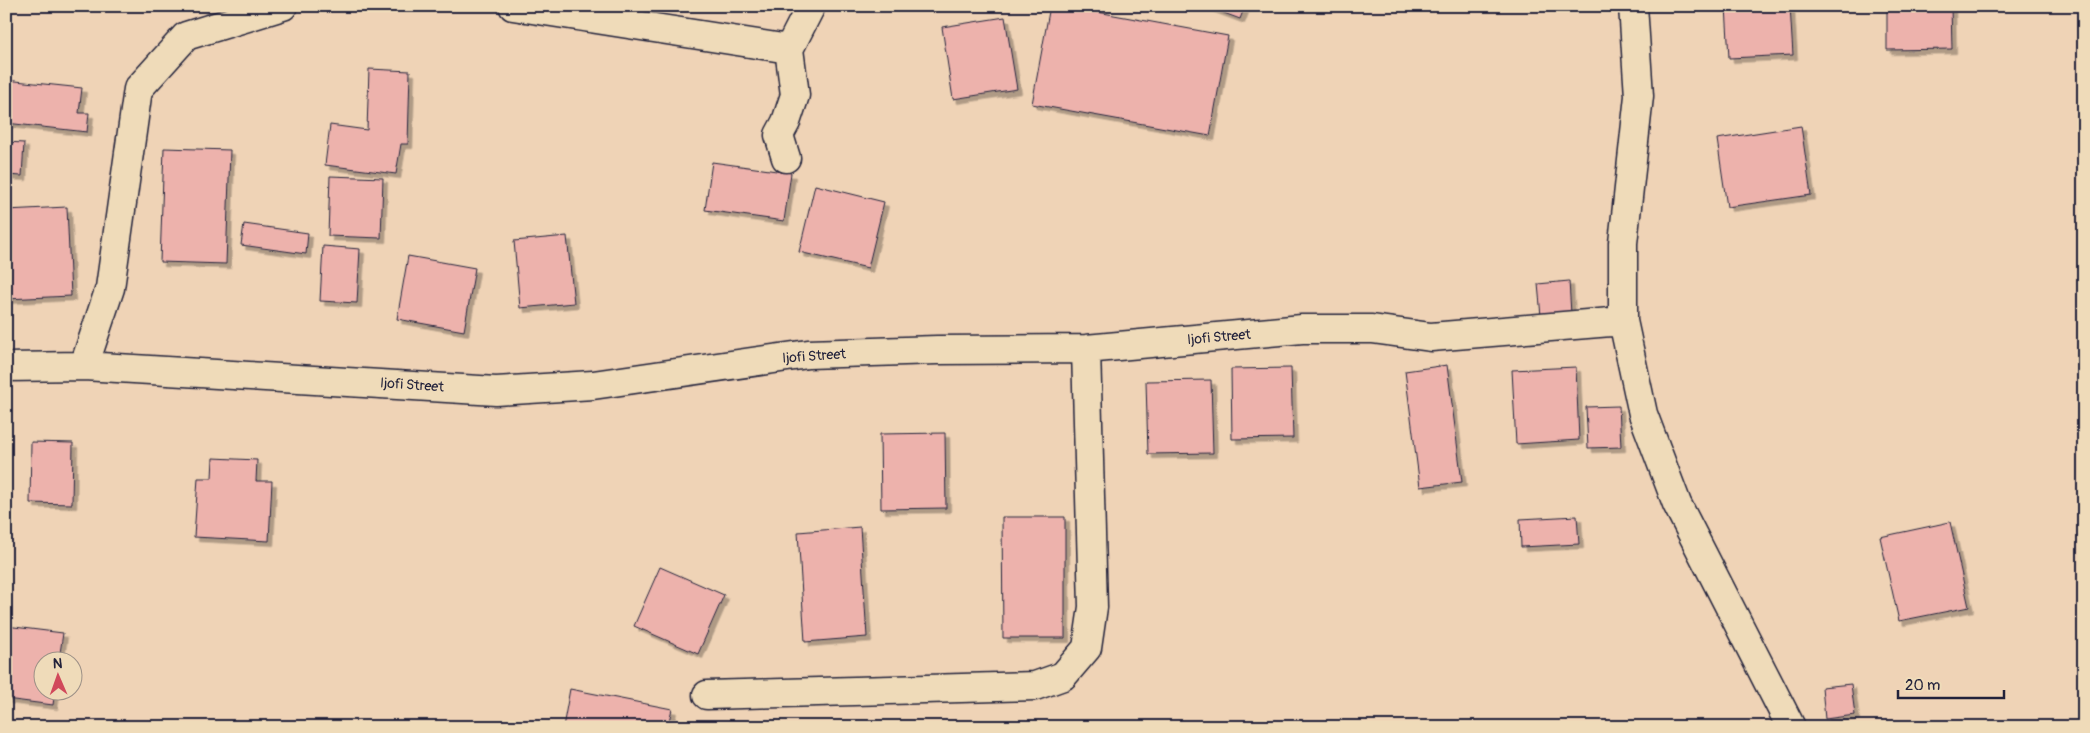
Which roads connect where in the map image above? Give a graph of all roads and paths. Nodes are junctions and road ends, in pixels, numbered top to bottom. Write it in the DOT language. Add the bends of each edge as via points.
graph roads {
  1 [pos="283,6"];
  2 [pos="513,6"];
  3 [pos="811,6"];
  4 [pos="1635,9"];
  5 [pos="789,48"];
  6 [pos="786,158"];
  7 [pos="1623,321"];
  8 [pos="1086,349"];
  9 [pos="84,366"];
  10 [pos="6,367"];
  11 [pos="707,695"];
  12 [pos="1791,727"];
  1 -- 9 [label="street" via="186,36 138,90 110,288"];
  2 -- 5 [label="street"];
  3 -- 5 [label="street"];
  4 -- 7 [label="street" via="1639,96 1623,243"];
  5 -- 6 [label="street" via="795,95 779,135"];
  7 -- 8 [label="street, Ijofi Street" via="1431,337 1372,329 1302,329"];
  7 -- 12 [label="street" via="1643,414 1678,504"];
  8 -- 9 [label="street, Ijofi Street" via="808,354 593,385 496,391"];
  8 -- 11 [label="street" via="1093,608 1087,648 1063,676 1035,686"];
  9 -- 10 [label="street, Ijofi Street"];
}
